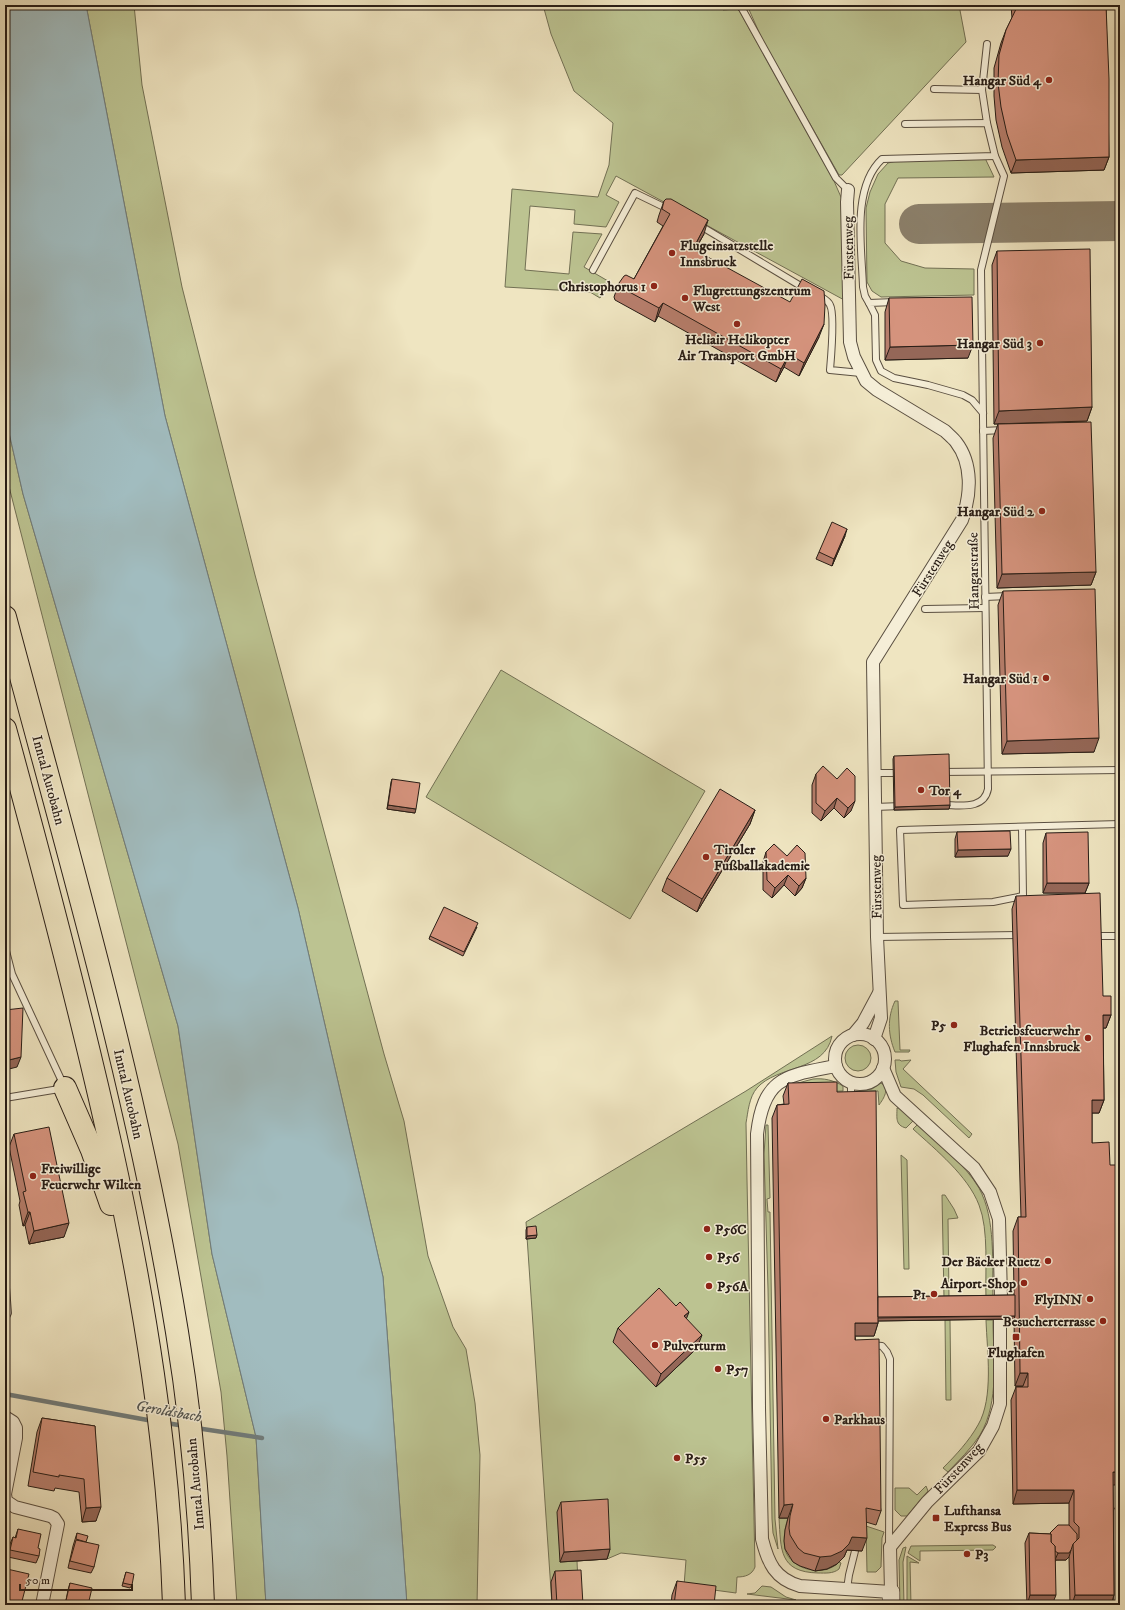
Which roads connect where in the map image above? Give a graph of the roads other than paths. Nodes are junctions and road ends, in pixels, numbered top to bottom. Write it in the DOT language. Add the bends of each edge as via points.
graph roads {
  1 [pos="740,5"];
  2 [pos="987,44"];
  3 [pos="934,89"];
  4 [pos="982,90"];
  5 [pos="987,123"];
  6 [pos="906,124"];
  7 [pos="995,156"];
  8 [pos="848,190"];
  9 [pos="671,211"];
  10 [pos="692,222"];
  11 [pos="592,270"];
  12 [pos="974,299"];
  13 [pos="981,299"];
  14 [pos="899,302"];
  15 [pos="869,303"];
  16 [pos="861,373"];
  17 [pos="983,414"];
  18 [pos="983,430"];
  19 [pos="1012,430"];
  20 [pos="1016,596"];
  21 [pos="985,597"];
  22 [pos="985,608"];
  23 [pos="925,609"];
  24 [pos="5,617"];
  25 [pos="5,729"];
  26 [pos="1120,770"];
  27 [pos="909,772"];
  28 [pos="933,772"];
  29 [pos="989,772"];
  30 [pos="874,773"];
  31 [pos="909,806"];
  32 [pos="939,806"];
  33 [pos="874,807"];
  34 [pos="1120,824"];
  35 [pos="1022,827"];
  36 [pos="1028,935"];
  37 [pos="877,936"];
  38 [pos="1089,936"];
  39 [pos="1120,936"];
  40 [pos="5,947"];
  41 [pos="879,993"];
  42 [pos="853,1035"];
  43 [pos="874,1039"];
  44 [pos="836,1066"];
  45 [pos="883,1068"];
  46 [pos="851,1083"];
  47 [pos="65,1088"];
  48 [pos="5,1098"];
  49 [pos="851,1105"];
  50 [pos="131,1240"];
  51 [pos="5,1275"];
  52 [pos="1000,1298"];
  53 [pos="5,1319"];
  54 [pos="1000,1320"];
  55 [pos="866,1345"];
  56 [pos="5,1417"];
  57 [pos="1120,1511"];
  58 [pos="890,1547"];
  59 [pos="855,1550"];
  60 [pos="847,1588"];
  61 [pos="891,1599"];
  62 [pos="42,1605"];
  63 [pos="174,1605"];
  64 [pos="203,1605"];
  65 [pos="1117,1605"];
  1 -- 8 [label="lane" via="836,178"];
  2 -- 4 [label="lane, Hangarstraße"];
  3 -- 4 [label="lane"];
  4 -- 5 [label="lane, Hangarstraße"];
  5 -- 6 [label="lane"];
  5 -- 7 [label="lane, Hangarstraße"];
  7 -- 13 [label="lane, Hangarstraße" via="1004,176 981,270"];
  7 -- 15 [label="lane" via="882,159 878,163 869,179 860,207 863,287"];
  8 -- 16 [label="street, Fürstenweg" via="850,342"];
  9 -- 11 [label="lane" via="635,193"];
  10 -- 16 [label="lane" via="826,300 832,316 830,370"];
  12 -- 13 [label="lane"];
  13 -- 17 [label="lane, Hangarstraße"];
  14 -- 15 [label="lane"];
  15 -- 17 [label="lane" via="875,315 876,360 881,371 894,378 963,395 972,400"];
  16 -- 30 [label="street, Fürstenweg" via="877,390 956,440 965,460 969,486 962,520 873,662"];
  17 -- 18 [label="lane, Hangarstraße"];
  18 -- 19 [label="lane"];
  18 -- 21 [label="lane, Hangarstraße"];
  20 -- 21 [label="lane"];
  21 -- 22 [label="lane, Hangarstraße"];
  22 -- 23 [label="lane"];
  22 -- 29 [label="lane, Hangarstraße"];
  24 -- 64 [label="highway, Inntal Autobahn" via="120,1051 157,1218 187,1404"];
  25 -- 50 [label="highway, Inntal Autobahn" via="91,1057"];
  26 -- 29 [label="lane"];
  27 -- 30 [label="lane"];
  28 -- 29 [label="lane"];
  29 -- 32 [label="lane, Hangarstraße" via="987,795 981,802"];
  30 -- 33 [label="street, Fürstenweg"];
  31 -- 33 [label="lane"];
  33 -- 37 [label="street, Fürstenweg"];
  34 -- 35 [label="lane"];
  35 -- 35 [label="lane" via="1023,896 993,902 903,905 900,830"];
  36 -- 37 [label="lane"];
  37 -- 41 [label="street, Fürstenweg"];
  38 -- 39 [label="lane"];
  40 -- 47 [label="lane" via="12,974"];
  41 -- 42 [label="street" via="863,1023"];
  41 -- 43 [label="street, Fürstenweg" via="881,1018"];
  42 -- 43 [label="street" via="868,1035"];
  42 -- 44 [label="street" via="846,1038 836,1051"];
  43 -- 45 [label="street" via="883,1051"];
  44 -- 46 [label="street" via="839,1074"];
  44 -- 60 [label="street" via="795,1074 778,1083 766,1097 758,1121 759,1408 762,1539 766,1554 773,1568 790,1583 800,1586"];
  45 -- 46 [label="street" via="874,1080 868,1083"];
  45 -- 52 [label="street" via="895,1096 974,1168 990,1192 999,1219"];
  46 -- 49 [label="lane"];
  47 -- 48 [label="lane"];
  47 -- 50 [label="highway" via="92,1150 111,1204"];
  50 -- 63 [label="highway, Inntal Autobahn" via="158,1403"];
  51 -- 53 [label="lane" via="8,1313"];
  54 -- 58 [label="street, Fürstenweg" via="1000,1404 993,1426 979,1450 927,1502"];
  55 -- 58 [label="lane" via="882,1346 890,1359"];
  56 -- 62 [label="street" via="14,1422 16,1432 6,1501 15,1507 50,1516 58,1524"];
  57 -- 65 [label="lane" via="1117,1511"];
  58 -- 61 [label="street"];
  59 -- 60 [label="lane"];
  60 -- 61 [label="street"];
}
